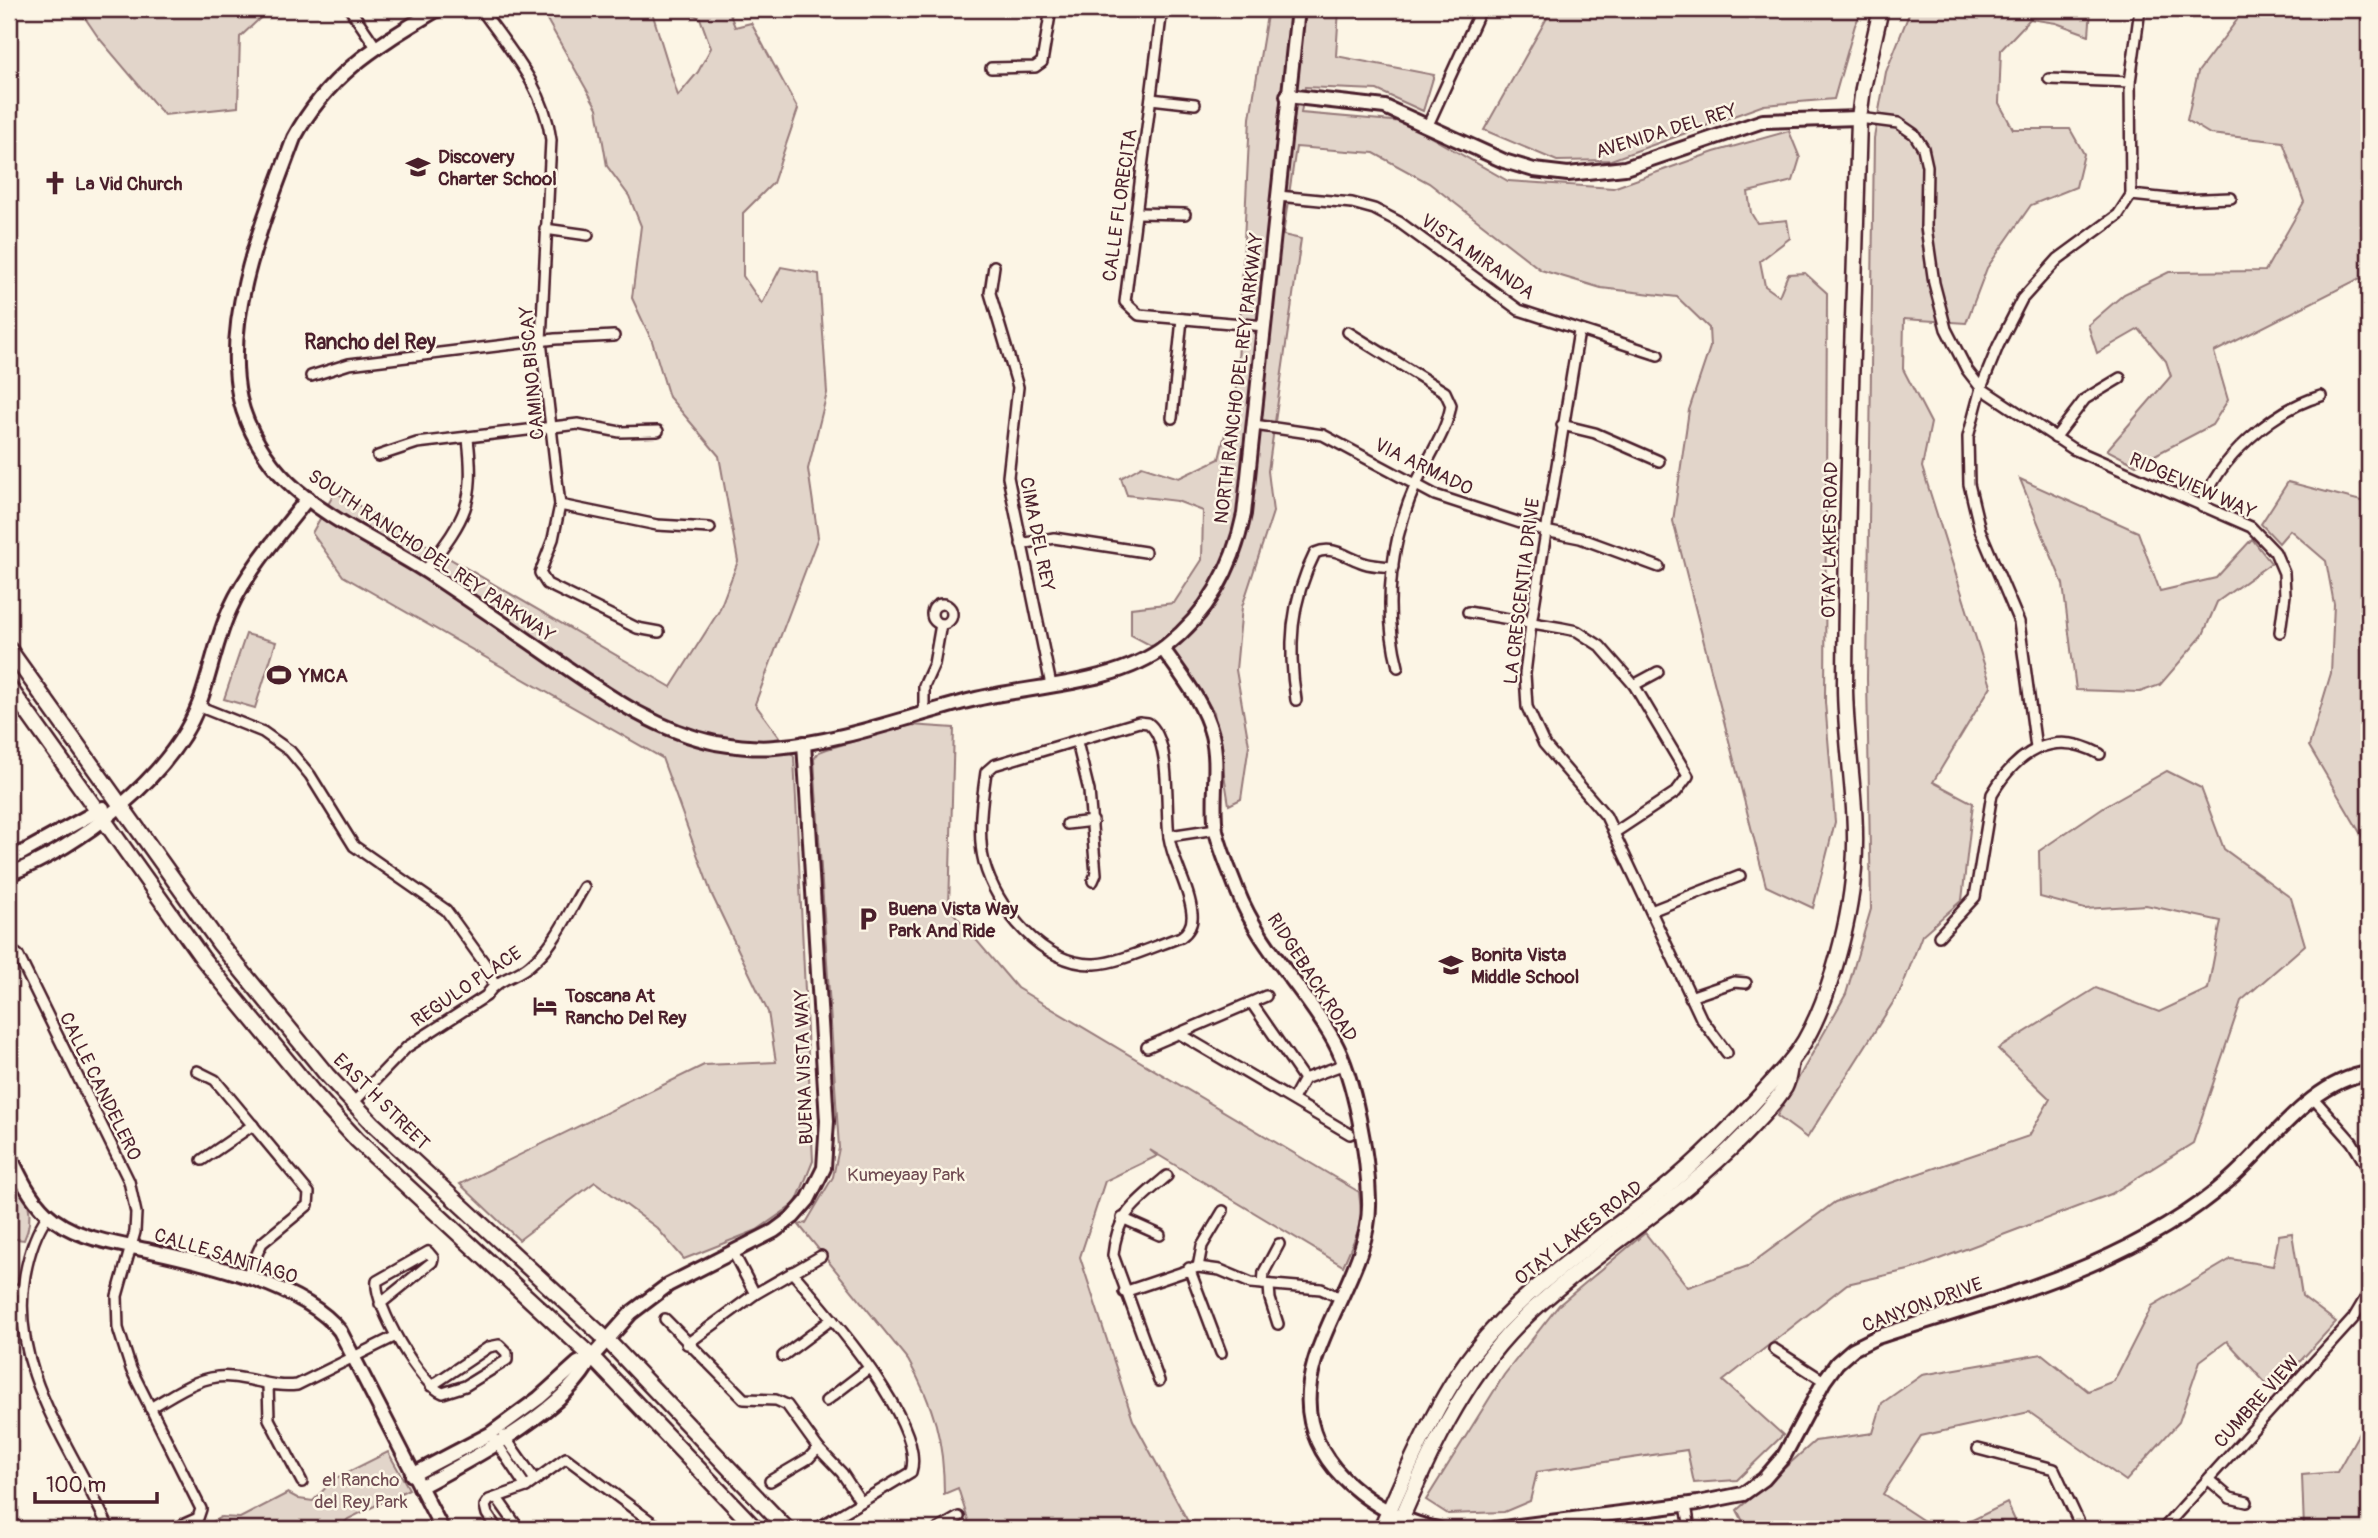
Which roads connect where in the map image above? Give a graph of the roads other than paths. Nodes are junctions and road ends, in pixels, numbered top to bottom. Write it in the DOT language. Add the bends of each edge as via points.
graph roads {
  1 [pos="350,9"];
  2 [pos="439,9"];
  3 [pos="481,9"];
  4 [pos="1051,9"];
  5 [pos="1162,9"];
  6 [pos="1298,9"];
  7 [pos="1481,9"];
  8 [pos="1881,9"];
  9 [pos="2140,9"];
  10 [pos="376,47"];
  11 [pos="991,68"];
  12 [pos="2049,79"];
  13 [pos="2130,82"];
  14 [pos="1287,96"];
  15 [pos="1151,99"];
  16 [pos="1195,104"];
  17 [pos="1859,118"];
  18 [pos="1429,125"];
  19 [pos="2131,195"];
  20 [pos="1278,196"];
  21 [pos="2231,198"];
  22 [pos="1137,213"];
  23 [pos="1185,214"];
  24 [pos="545,229"];
  25 [pos="588,235"];
  26 [pos="994,266"];
  27 [pos="1182,319"];
  28 [pos="1265,326"];
  29 [pos="1579,331"];
  30 [pos="1348,332"];
  31 [pos="614,336"];
  32 [pos="541,341"];
  33 [pos="1658,355"];
  34 [pos="311,376"];
  35 [pos="2120,378"];
  36 [pos="1981,388"];
  37 [pos="2321,396"];
  38 [pos="1172,418"];
  39 [pos="1254,425"];
  40 [pos="1562,425"];
  41 [pos="552,428"];
  42 [pos="658,431"];
  43 [pos="2055,438"];
  44 [pos="468,439"];
  45 [pos="378,456"];
  46 [pos="1659,461"];
  47 [pos="1416,484"];
  48 [pos="308,498"];
  49 [pos="560,505"];
  50 [pos="2203,507"];
  51 [pos="709,528"];
  52 [pos="1545,531"];
  53 [pos="1021,544"];
  54 [pos="1145,552"];
  55 [pos="1393,567"];
  56 [pos="1659,567"];
  57 [pos="425,571"];
  58 [pos="1468,612"];
  59 [pos="941,624"];
  60 [pos="1531,624"];
  61 [pos="659,632"];
  62 [pos="2280,632"];
  63 [pos="9,649"];
  64 [pos="1163,649"];
  65 [pos="1398,667"];
  66 [pos="1658,672"];
  67 [pos="1051,685"];
  68 [pos="1634,685"];
  69 [pos="9,687"];
  70 [pos="1296,701"];
  71 [pos="198,706"];
  72 [pos="924,713"];
  73 [pos="1077,742"];
  74 [pos="804,743"];
  75 [pos="2036,748"];
  76 [pos="2100,754"];
  77 [pos="120,803"];
  78 [pos="100,815"];
  79 [pos="1093,821"];
  80 [pos="1067,824"];
  81 [pos="1216,829"];
  82 [pos="1614,833"];
  83 [pos="1169,836"];
  84 [pos="9,860"];
  85 [pos="9,874"];
  86 [pos="1740,876"];
  87 [pos="1093,881"];
  88 [pos="583,887"];
  89 [pos="1651,911"];
  90 [pos="1939,936"];
  91 [pos="9,949"];
  92 [pos="1746,982"];
  93 [pos="494,984"];
  94 [pos="1266,996"];
  95 [pos="1690,997"];
  96 [pos="1253,1005"];
  97 [pos="1180,1034"];
  98 [pos="1147,1048"];
  99 [pos="1727,1053"];
  100 [pos="1345,1064"];
  101 [pos="197,1071"];
  102 [pos="2369,1073"];
  103 [pos="1304,1079"];
  104 [pos="1293,1099"];
  105 [pos="2314,1099"];
  106 [pos="354,1102"];
  107 [pos="253,1125"];
  108 [pos="1350,1134"];
  109 [pos="9,1154"];
  110 [pos="202,1160"];
  111 [pos="2369,1170"];
  112 [pos="1167,1176"];
  113 [pos="1223,1212"];
  114 [pos="48,1215"];
  115 [pos="1122,1218"];
  116 [pos="1160,1235"];
  117 [pos="1279,1244"];
  118 [pos="132,1247"];
  119 [pos="733,1252"];
  120 [pos="821,1256"];
  121 [pos="1194,1268"];
  122 [pos="792,1272"];
  123 [pos="246,1278"];
  124 [pos="1266,1285"];
  125 [pos="9,1289"];
  126 [pos="23,1290"];
  127 [pos="1124,1292"];
  128 [pos="2369,1292"];
  129 [pos="755,1294"];
  130 [pos="1341,1298"];
  131 [pos="380,1304"];
  132 [pos="832,1318"];
  133 [pos="665,1319"];
  134 [pos="1278,1324"];
  135 [pos="396,1336"];
  136 [pos="608,1340"];
  137 [pos="687,1344"];
  138 [pos="1774,1349"];
  139 [pos="1221,1353"];
  140 [pos="783,1356"];
  141 [pos="592,1357"];
  142 [pos="353,1360"];
  143 [pos="869,1368"];
  144 [pos="1158,1381"];
  145 [pos="1824,1381"];
  146 [pos="268,1385"];
  147 [pos="431,1385"];
  148 [pos="826,1401"];
  149 [pos="150,1408"];
  150 [pos="498,1436"];
  151 [pos="818,1448"];
  152 [pos="1978,1449"];
  153 [pos="412,1475"];
  154 [pos="535,1480"];
  155 [pos="2208,1480"];
  156 [pos="770,1481"];
  157 [pos="302,1482"];
  158 [pos="526,1487"];
  159 [pos="420,1488"];
  160 [pos="497,1498"];
  161 [pos="861,1502"];
  162 [pos="2246,1502"];
  163 [pos="1686,1505"];
  164 [pos="959,1517"];
  165 [pos="1396,1520"];
  166 [pos="108,1529"];
  167 [pos="173,1529"];
  168 [pos="442,1529"];
  169 [pos="497,1529"];
  170 [pos="519,1529"];
  171 [pos="661,1529"];
  172 [pos="756,1529"];
  173 [pos="787,1529"];
  174 [pos="816,1529"];
  175 [pos="938,1529"];
  176 [pos="1381,1529"];
  177 [pos="1438,1529"];
  178 [pos="1496,1529"];
  179 [pos="1690,1529"];
  180 [pos="2081,1529"];
  181 [pos="2163,1529"];
  1 -- 10 [label="street"];
  2 -- 10 [label="street, SOUTH RANCHO DEL REY PARKWAY"];
  3 -- 24 [label="street, CAMINO BISCAY" via="530,79 549,121"];
  4 -- 11 [label="street" via="1042,62 1035,67"];
  5 -- 15 [label="street, CALLE FLORECITA"];
  6 -- 14 [label="street, NORTH RANCHO DEL REY PARKWAY"];
  7 -- 18 [label="street"];
  8 -- 17 [label="main road, OTAY LAKES ROAD"];
  9 -- 13 [label="street"];
  10 -- 48 [label="street, SOUTH RANCHO DEL REY PARKWAY" via="325,90 294,138 239,309 233,343 250,429 287,481"];
  12 -- 13 [label="street"];
  13 -- 19 [label="street"];
  14 -- 18 [label="street, AVENIDA DEL REY" via="1385,107"];
  14 -- 20 [label="street, NORTH RANCHO DEL REY PARKWAY"];
  15 -- 16 [label="street"];
  15 -- 22 [label="street, CALLE FLORECITA"];
  17 -- 18 [label="street, AVENIDA DEL REY" via="1763,121 1625,168 1584,175 1521,167"];
  17 -- 36 [label="street, RIDGEVIEW WAY" via="1898,123 1914,134 1923,148 1926,227 1936,294 1951,341"];
  17 -- 165 [label="main road, OTAY LAKES ROAD" via="1845,690 1854,868 1849,911 1834,967 1814,1022 1791,1062 1786,1086 1719,1160 1559,1286 1517,1325 1483,1364"];
  19 -- 21 [label="street" via="2179,200"];
  19 -- 36 [label="street" via="2118,215 2058,260 2022,299"];
  20 -- 28 [label="street, NORTH RANCHO DEL REY PARKWAY"];
  20 -- 29 [label="street, VISTA MIRANDA" via="1374,209 1399,222 1519,310"];
  22 -- 23 [label="street"];
  22 -- 27 [label="street, CALLE FLORECITA" via="1125,302 1139,315"];
  24 -- 25 [label="street"];
  24 -- 32 [label="street, CAMINO BISCAY"];
  26 -- 53 [label="street, CIMA DEL REY" via="990,293 1018,387 1008,477"];
  27 -- 28 [label="street, CALLE FLORECITA"];
  27 -- 38 [label="street"];
  28 -- 39 [label="street, NORTH RANCHO DEL REY PARKWAY"];
  29 -- 33 [label="street, VISTA MIRANDA"];
  29 -- 40 [label="street, LA CRESCENTIA DRIVE"];
  30 -- 47 [label="street" via="1449,397 1450,412"];
  31 -- 32 [label="street"];
  32 -- 34 [label="street" via="349,364"];
  32 -- 41 [label="street, CAMINO BISCAY"];
  35 -- 43 [label="street" via="2085,399"];
  36 -- 43 [label="street, RIDGEVIEW WAY"];
  36 -- 75 [label="street" via="1968,437 1969,484 1980,530 2019,622"];
  37 -- 50 [label="street" via="2269,419 2224,468"];
  39 -- 47 [label="street, VIA ARMADO" via="1323,435"];
  39 -- 64 [label="street, NORTH RANCHO DEL REY PARKWAY" via="1242,524 1224,577 1201,612"];
  40 -- 46 [label="street" via="1595,433"];
  40 -- 52 [label="street, LA CRESCENTIA DRIVE"];
  41 -- 42 [label="street" via="578,424 620,432"];
  41 -- 44 [label="street"];
  41 -- 49 [label="street, CAMINO BISCAY"];
  43 -- 50 [label="street, RIDGEVIEW WAY"];
  44 -- 45 [label="street" via="417,443"];
  44 -- 57 [label="street" via="469,503"];
  47 -- 52 [label="street, VIA ARMADO" via="1468,507"];
  47 -- 55 [label="street" via="1401,523"];
  48 -- 57 [label="street, SOUTH RANCHO DEL REY PARKWAY"];
  48 -- 71 [label="street" via="230,608"];
  49 -- 51 [label="street" via="657,525"];
  49 -- 61 [label="street, CAMINO BISCAY" via="553,539 540,566 542,579 637,628"];
  50 -- 62 [label="street, RIDGEVIEW WAY" via="2252,527 2274,552 2286,588"];
  52 -- 56 [label="street, VIA ARMADO" via="1580,538"];
  52 -- 60 [label="street, LA CRESCENTIA DRIVE"];
  53 -- 54 [label="street" via="1054,538"];
  53 -- 67 [label="street, CIMA DEL REY"];
  55 -- 65 [label="street" via="1390,624"];
  55 -- 70 [label="street" via="1367,565 1336,550 1315,554 1292,624 1289,657"];
  57 -- 74 [label="street, SOUTH RANCHO DEL REY PARKWAY" via="623,706 659,725 718,743 772,748"];
  58 -- 60 [label="street"];
  59 -- 72 [label="street" via="934,664 924,685"];
  60 -- 68 [label="street" via="1562,628 1588,638 1612,656"];
  60 -- 82 [label="street, LA CRESCENTIA DRIVE" via="1524,685 1532,722 1544,744 1606,816"];
  63 -- 77 [label="main road, EAST H STREET"];
  64 -- 67 [label="street, NORTH RANCHO DEL REY PARKWAY" via="1118,671"];
  64 -- 81 [label="street, RIDGEBACK ROAD" via="1196,696 1209,725 1216,756"];
  66 -- 68 [label="street"];
  67 -- 72 [label="street, NORTH RANCHO DEL REY PARKWAY"];
  68 -- 82 [label="street" via="1688,776 1676,792"];
  69 -- 78 [label="main road"];
  71 -- 77 [label="street" via="179,745 158,772"];
  71 -- 93 [label="street" via="263,732 290,751 354,846 446,910 490,971"];
  72 -- 74 [label="street, NORTH RANCHO DEL REY PARKWAY"];
  73 -- 79 [label="street"];
  73 -- 83 [label="street" via="1139,722 1154,728 1166,781"];
  73 -- 83 [label="street" via="994,765 986,772 984,861 1006,908 1033,939 1069,960 1097,964 1186,933 1193,916"];
  74 -- 119 [label="street, BUENA VISTA WAY" via="827,1121 824,1168 808,1200 793,1217"];
  75 -- 76 [label="street" via="2064,742"];
  75 -- 90 [label="street" via="2001,779 1993,794 1975,897"];
  77 -- 78 [label="street"];
  77 -- 106 [label="main road, EAST H STREET" via="250,983"];
  78 -- 84 [label="street"];
  78 -- 85 [label="street" via="69,845"];
  78 -- 141 [label="main road" via="203,959 312,1091 357,1140"];
  79 -- 80 [label="street"];
  79 -- 87 [label="street"];
  81 -- 83 [label="street"];
  81 -- 100 [label="street, RIDGEBACK ROAD" via="1239,895 1262,938 1333,1039"];
  82 -- 89 [label="street, LA CRESCENTIA DRIVE"];
  86 -- 89 [label="street"];
  88 -- 93 [label="street, REGULO PLACE" via="552,942 530,966"];
  89 -- 95 [label="street, LA CRESCENTIA DRIVE"];
  91 -- 118 [label="street, CALLE CANDELERO" via="18,955 129,1181 136,1213"];
  92 -- 95 [label="street"];
  93 -- 106 [label="street, REGULO PLACE" via="486,996 407,1047"];
  94 -- 96 [label="street"];
  95 -- 99 [label="street, LA CRESCENTIA DRIVE"];
  96 -- 97 [label="street"];
  96 -- 103 [label="street"];
  97 -- 98 [label="street"];
  97 -- 104 [label="street"];
  100 -- 103 [label="street"];
  100 -- 130 [label="street, RIDGEBACK ROAD" via="1355,1098 1369,1198 1364,1243"];
  101 -- 107 [label="street" via="215,1080"];
  102 -- 105 [label="street, CANYON DRIVE" via="2343,1080"];
  103 -- 104 [label="street"];
  104 -- 108 [label="street"];
  105 -- 111 [label="street" via="2352,1142"];
  105 -- 145 [label="street, CANYON DRIVE" via="2229,1180 2161,1230 2088,1267 1877,1337 1853,1349"];
  106 -- 136 [label="main road, EAST H STREET"];
  107 -- 110 [label="street"];
  107 -- 123 [label="street" via="309,1193 308,1205 262,1243"];
  109 -- 114 [label="street, CALLE SANTIAGO" via="34,1200"];
  112 -- 115 [label="street"];
  113 -- 121 [label="street"];
  114 -- 118 [label="street, CALLE SANTIAGO" via="88,1237"];
  114 -- 126 [label="street" via="30,1253"];
  115 -- 116 [label="street"];
  115 -- 127 [label="street" via="1113,1255"];
  117 -- 124 [label="street" via="1264,1272"];
  118 -- 123 [label="street, CALLE SANTIAGO"];
  118 -- 149 [label="street, CALLE CANDELERO" via="119,1285 117,1322"];
  119 -- 129 [label="street"];
  119 -- 136 [label="street, BUENA VISTA WAY" via="668,1285 631,1313"];
  120 -- 122 [label="street"];
  121 -- 124 [label="street" via="1220,1270"];
  121 -- 127 [label="street"];
  121 -- 139 [label="street"];
  122 -- 129 [label="street"];
  122 -- 132 [label="street"];
  123 -- 142 [label="street, CALLE SANTIAGO" via="298,1296 321,1310 340,1331"];
  124 -- 130 [label="street" via="1321,1289"];
  124 -- 134 [label="street"];
  125 -- 126 [label="street"];
  126 -- 166 [label="street" via="26,1347 35,1380"];
  127 -- 144 [label="street"];
  128 -- 155 [label="street, CUMBRE VIEW" via="2353,1319"];
  129 -- 137 [label="street"];
  130 -- 165 [label="street, RIDGEBACK ROAD" via="1315,1361 1309,1393 1311,1422 1340,1475"];
  131 -- 131 [label="street" via="433,1258 424,1252 377,1281"];
  131 -- 135 [label="street"];
  132 -- 140 [label="street"];
  132 -- 143 [label="street"];
  133 -- 137 [label="street"];
  135 -- 142 [label="street"];
  135 -- 147 [label="street"];
  136 -- 141 [label="street, BUENA VISTA WAY"];
  136 -- 173 [label="main road, EAST H STREET"];
  137 -- 151 [label="street" via="744,1399 787,1405"];
  138 -- 145 [label="street"];
  141 -- 150 [label="street, BUENA VISTA WAY" via="578,1363"];
  141 -- 172 [label="main road"];
  142 -- 146 [label="street" via="297,1385"];
  142 -- 153 [label="street, CALLE SANTIAGO"];
  143 -- 148 [label="street"];
  143 -- 161 [label="street" via="906,1431 913,1465 911,1472"];
  145 -- 163 [label="street, CANYON DRIVE" via="1790,1446 1764,1479 1733,1497"];
  146 -- 149 [label="street" via="231,1376 213,1377"];
  146 -- 157 [label="street" via="269,1419"];
  147 -- 147 [label="street" via="439,1392 451,1392 507,1360 503,1348 489,1347"];
  149 -- 167 [label="street, CALLE CANDELERO" via="201,1509 198,1518"];
  150 -- 153 [label="street, BUENA VISTA WAY"];
  150 -- 154 [label="street"];
  150 -- 158 [label="street"];
  150 -- 159 [label="street, BUENA VISTA WAY"];
  151 -- 156 [label="street"];
  151 -- 161 [label="street"];
  152 -- 180 [label="street" via="2054,1469"];
  153 -- 159 [label="street"];
  154 -- 158 [label="street"];
  154 -- 171 [label="street" via="566,1458"];
  155 -- 162 [label="street" via="2230,1499"];
  155 -- 181 [label="street, CUMBRE VIEW"];
  158 -- 160 [label="street"];
  159 -- 168 [label="street"];
  160 -- 169 [label="street" via="485,1506"];
  160 -- 170 [label="street"];
  161 -- 174 [label="street"];
  163 -- 178 [label="street, CANYON DRIVE"];
  163 -- 179 [label="street"];
  164 -- 175 [label="street"];
  165 -- 176 [label="main road, OTAY LAKES ROAD"];
  165 -- 177 [label="street"];
}
